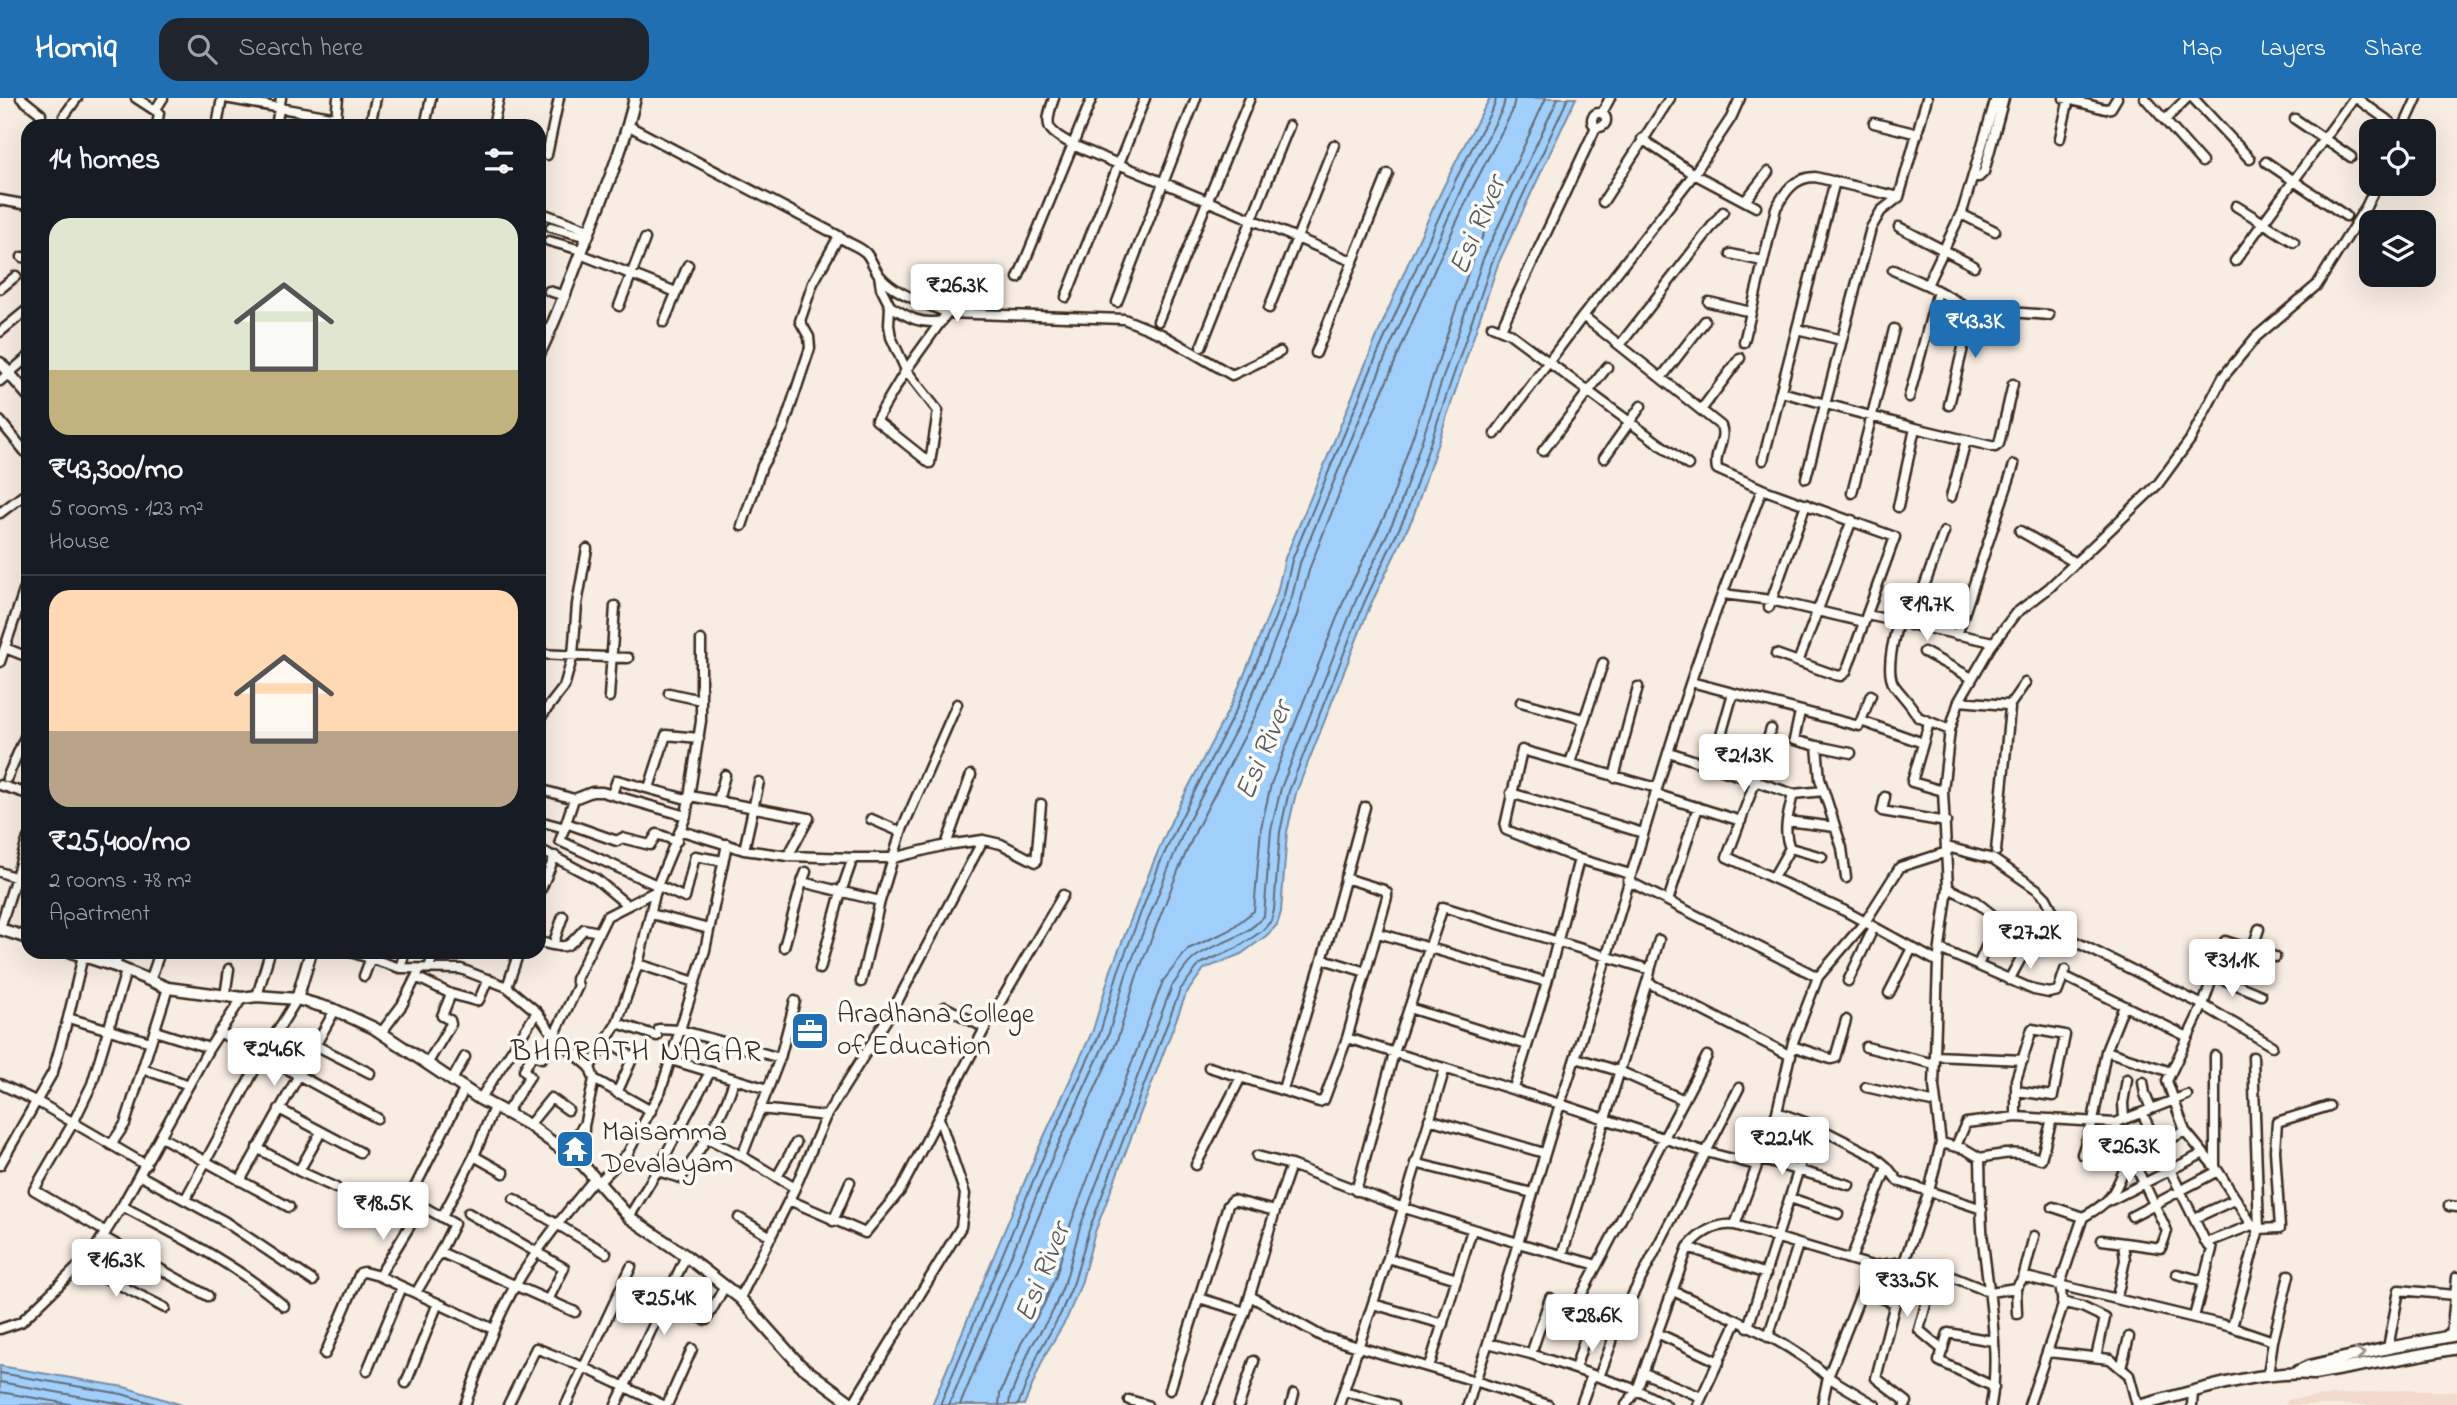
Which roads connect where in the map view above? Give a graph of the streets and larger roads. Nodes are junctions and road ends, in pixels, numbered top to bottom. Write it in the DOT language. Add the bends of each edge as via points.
graph roads {
  1 [pos="21,98"];
  2 [pos="77,98"];
  3 [pos="136,98"];
  4 [pos="163,98"];
  5 [pos="224,98"];
  6 [pos="338,98"];
  7 [pos="376,98"];
  8 [pos="431,98"];
  9 [pos="499,98"];
  10 [pos="559,98"];
  11 [pos="635,98"];
  12 [pos="1055,98"];
  13 [pos="1092,98"];
  14 [pos="1145,98"];
  15 [pos="1196,98"];
  16 [pos="1250,98"];
  17 [pos="1611,98"];
  18 [pos="1670,98"];
  19 [pos="1740,98"];
  20 [pos="1927,98"];
  21 [pos="1996,98"];
  22 [pos="2004,98"];
  23 [pos="2067,98"];
  24 [pos="2117,98"];
  25 [pos="2145,98"];
  26 [pos="2188,98"];
  27 [pos="2193,98"];
  28 [pos="2355,98"];
  29 [pos="2417,98"];
  30 [pos="32,101"];
  31 [pos="280,103"];
  32 [pos="154,104"];
  33 [pos="64,116"];
  34 [pos="372,117"];
  35 [pos="40,119"];
  36 [pos="219,119"];
  37 [pos="326,119"];
  38 [pos="335,119"];
  39 [pos="426,119"];
  40 [pos="494,119"];
  41 [pos="2295,119"];
  42 [pos="2387,119"];
  43 [pos="2407,119"];
  44 [pos="2165,120"];
  45 [pos="1874,123"];
  46 [pos="629,126"];
  47 [pos="1289,126"];
  48 [pos="1918,134"];
  49 [pos="2060,138"];
  50 [pos="1642,139"];
  51 [pos="2324,139"];
  52 [pos="1072,145"];
  53 [pos="1334,145"];
  54 [pos="548,155"];
  55 [pos="2351,157"];
  56 [pos="2250,159"];
  57 [pos="2202,162"];
  58 [pos="2266,162"];
  59 [pos="1119,163"];
  60 [pos="1768,172"];
  61 [pos="1388,174"];
  62 [pos="1694,174"];
  63 [pos="1973,177"];
  64 [pos="1835,181"];
  65 [pos="2294,181"];
  66 [pos="1164,182"];
  67 [pos="2371,196"];
  68 [pos="1899,197"];
  69 [pos="0,200"];
  70 [pos="1208,200"];
  71 [pos="1745,201"];
  72 [pos="1603,202"];
  73 [pos="21,204"];
  74 [pos="2236,206"];
  75 [pos="1756,207"];
  76 [pos="1723,212"];
  77 [pos="1961,214"];
  78 [pos="546,215"];
  79 [pos="2346,216"];
  80 [pos="1252,219"];
  81 [pos="2263,223"];
  82 [pos="551,227"];
  83 [pos="1899,227"];
  84 [pos="1995,231"];
  85 [pos="588,234"];
  86 [pos="839,236"];
  87 [pos="1297,237"];
  88 [pos="645,239"];
  89 [pos="549,242"];
  90 [pos="2294,242"];
  91 [pos="1943,251"];
  92 [pos="581,252"];
  93 [pos="1731,254"];
  94 [pos="1352,261"];
  95 [pos="1762,261"];
  96 [pos="2235,261"];
  97 [pos="688,265"];
  98 [pos="1973,266"];
  99 [pos="1893,270"];
  100 [pos="631,274"];
  101 [pos="879,275"];
  102 [pos="16,276"];
  103 [pos="1018,278"];
  104 [pos="1927,285"];
  105 [pos="0,289"];
  106 [pos="549,291"];
  107 [pos="1938,291"];
  108 [pos="676,292"];
  109 [pos="565,296"];
  110 [pos="1066,297"];
  111 [pos="1116,302"];
  112 [pos="1709,302"];
  113 [pos="619,306"];
  114 [pos="890,306"];
  115 [pos="1269,309"];
  116 [pos="1971,309"];
  117 [pos="1751,312"];
  118 [pos="947,313"];
  119 [pos="21,315"];
  120 [pos="2049,315"];
  121 [pos="1583,316"];
  122 [pos="942,321"];
  123 [pos="1158,321"];
  124 [pos="1705,321"];
  125 [pos="664,322"];
  126 [pos="1492,327"];
  127 [pos="1501,329"];
  128 [pos="1797,329"];
  129 [pos="1894,329"];
  130 [pos="0,332"];
  131 [pos="546,340"];
  132 [pos="1842,340"];
  133 [pos="1744,342"];
  134 [pos="1620,345"];
  135 [pos="1201,347"];
  136 [pos="1280,352"];
  137 [pos="1316,353"];
  138 [pos="1740,358"];
  139 [pos="1548,361"];
  140 [pos="0,363"];
  141 [pos="21,363"];
  142 [pos="1607,367"];
  143 [pos="906,370"];
  144 [pos="8,373"];
  145 [pos="1661,378"];
  146 [pos="0,381"];
  147 [pos="2013,384"];
  148 [pos="21,387"];
  149 [pos="1588,391"];
  150 [pos="1782,392"];
  151 [pos="1909,397"];
  152 [pos="1827,403"];
  153 [pos="1949,405"];
  154 [pos="1642,406"];
  155 [pos="1701,410"];
  156 [pos="1871,415"];
  157 [pos="0,421"];
  158 [pos="1630,422"];
  159 [pos="1915,428"];
  160 [pos="1496,434"];
  161 [pos="1966,440"];
  162 [pos="21,446"];
  163 [pos="1543,451"];
  164 [pos="1604,458"];
  165 [pos="1763,460"];
  166 [pos="1688,465"];
  167 [pos="2014,465"];
  168 [pos="1806,478"];
  169 [pos="1762,489"];
  170 [pos="1852,493"];
  171 [pos="1951,497"];
  172 [pos="21,498"];
  173 [pos="1806,504"];
  174 [pos="1898,507"];
  175 [pos="0,514"];
  176 [pos="1852,520"];
  177 [pos="742,526"];
  178 [pos="2020,531"];
  179 [pos="1944,532"];
  180 [pos="587,549"];
  181 [pos="2076,563"];
  182 [pos="1723,594"];
  183 [pos="21,600"];
  184 [pos="1770,603"];
  185 [pos="615,607"];
  186 [pos="1817,611"];
  187 [pos="1866,618"];
  188 [pos="1898,622"];
  189 [pos="1910,625"];
  190 [pos="1957,635"];
  191 [pos="701,640"];
  192 [pos="1993,642"];
  193 [pos="5,648"];
  194 [pos="1924,652"];
  195 [pos="21,654"];
  196 [pos="546,654"];
  197 [pos="1776,654"];
  198 [pos="573,655"];
  199 [pos="611,657"];
  200 [pos="628,658"];
  201 [pos="0,662"];
  202 [pos="1798,662"];
  203 [pos="1603,663"];
  204 [pos="1972,678"];
  205 [pos="1691,682"];
  206 [pos="2025,683"];
  207 [pos="1638,687"];
  208 [pos="669,693"];
  209 [pos="1733,693"];
  210 [pos="1871,695"];
  211 [pos="609,697"];
  212 [pos="701,699"];
  213 [pos="1959,701"];
  214 [pos="1521,702"];
  215 [pos="957,704"];
  216 [pos="2009,706"];
  217 [pos="546,710"];
  218 [pos="1800,712"];
  219 [pos="1583,719"];
  220 [pos="1861,720"];
  221 [pos="1929,723"];
  222 [pos="1771,729"];
  223 [pos="1950,730"];
  224 [pos="699,738"];
  225 [pos="1923,743"];
  226 [pos="21,746"];
  227 [pos="1817,746"];
  228 [pos="1669,752"];
  229 [pos="1851,753"];
  230 [pos="1570,763"];
  231 [pos="1712,767"];
  232 [pos="725,775"];
  233 [pos="971,775"];
  234 [pos="1614,777"];
  235 [pos="7,778"];
  236 [pos="759,782"];
  237 [pos="1755,782"];
  238 [pos="0,785"];
  239 [pos="649,788"];
  240 [pos="1943,790"];
  241 [pos="546,791"];
  242 [pos="1656,791"];
  243 [pos="1824,791"];
  244 [pos="21,792"];
  245 [pos="1511,793"];
  246 [pos="612,794"];
  247 [pos="1793,794"];
  248 [pos="1885,797"];
  249 [pos="690,798"];
  250 [pos="574,799"];
  251 [pos="718,801"];
  252 [pos="1041,804"];
  253 [pos="1365,807"];
  254 [pos="1698,807"];
  255 [pos="753,808"];
  256 [pos="686,816"];
  257 [pos="871,819"];
  258 [pos="1741,821"];
  259 [pos="1787,821"];
  260 [pos="546,822"];
  261 [pos="1946,822"];
  262 [pos="565,826"];
  263 [pos="1835,827"];
  264 [pos="681,831"];
  265 [pos="901,832"];
  266 [pos="1643,833"];
  267 [pos="677,841"];
  268 [pos="983,841"];
  269 [pos="727,844"];
  270 [pos="946,845"];
  271 [pos="573,847"];
  272 [pos="1790,848"];
  273 [pos="744,850"];
  274 [pos="1947,850"];
  275 [pos="546,852"];
  276 [pos="1996,852"];
  277 [pos="555,856"];
  278 [pos="788,856"];
  279 [pos="1822,857"];
  280 [pos="853,858"];
  281 [pos="893,858"];
  282 [pos="1579,859"];
  283 [pos="21,861"];
  284 [pos="566,861"];
  285 [pos="723,861"];
  286 [pos="806,872"];
  287 [pos="0,873"];
  288 [pos="546,877"];
  289 [pos="16,878"];
  290 [pos="1345,878"];
  291 [pos="1629,878"];
  292 [pos="1773,878"];
  293 [pos="1846,878"];
  294 [pos="21,880"];
  295 [pos="802,881"];
  296 [pos="657,888"];
  297 [pos="1948,888"];
  298 [pos="841,892"];
  299 [pos="1063,895"];
  300 [pos="880,901"];
  301 [pos="1668,901"];
  302 [pos="626,904"];
  303 [pos="651,914"];
  304 [pos="563,916"];
  305 [pos="1865,922"];
  306 [pos="1874,927"];
  307 [pos="2009,928"];
  308 [pos="0,929"];
  309 [pos="709,929"];
  310 [pos="2259,929"];
  311 [pos="599,932"];
  312 [pos="1378,933"];
  313 [pos="1992,934"];
  314 [pos="21,936"];
  315 [pos="1659,940"];
  316 [pos="1557,942"];
  317 [pos="546,944"];
  318 [pos="553,945"];
  319 [pos="784,947"];
  320 [pos="1428,948"];
  321 [pos="1912,948"];
  322 [pos="2025,948"];
  323 [pos="1940,949"];
  324 [pos="2252,950"];
  325 [pos="1608,957"];
  326 [pos="2275,957"];
  327 [pos="77,959"];
  328 [pos="93,959"];
  329 [pos="116,959"];
  330 [pos="158,959"];
  331 [pos="265,959"];
  332 [pos="309,959"];
  333 [pos="371,959"];
  334 [pos="379,959"];
  335 [pos="403,959"];
  336 [pos="430,959"];
  337 [pos="517,959"];
  338 [pos="1323,959"];
  339 [pos="1938,962"];
  340 [pos="638,964"];
  341 [pos="1978,965"];
  342 [pos="114,966"];
  343 [pos="400,968"];
  344 [pos="229,969"];
  345 [pos="820,969"];
  346 [pos="1650,970"];
  347 [pos="2065,970"];
  348 [pos="126,971"];
  349 [pos="422,971"];
  350 [pos="1366,972"];
  351 [pos="364,976"];
  352 [pos="2215,976"];
  353 [pos="1818,977"];
  354 [pos="488,979"];
  355 [pos="2070,979"];
  356 [pos="2009,980"];
  357 [pos="150,981"];
  358 [pos="1848,981"];
  359 [pos="695,982"];
  360 [pos="861,982"];
  361 [pos="1547,982"];
  362 [pos="1647,982"];
  363 [pos="507,987"];
  364 [pos="168,988"];
  365 [pos="1889,993"];
  366 [pos="451,994"];
  367 [pos="2261,995"];
  368 [pos="225,996"];
  369 [pos="257,996"];
  370 [pos="242,998"];
  371 [pos="297,999"];
  372 [pos="795,1001"];
  373 [pos="2203,1005"];
  374 [pos="2124,1006"];
  375 [pos="945,1007"];
  376 [pos="1409,1008"];
  377 [pos="335,1010"];
  378 [pos="537,1012"];
  379 [pos="68,1018"];
  380 [pos="1846,1020"];
  381 [pos="617,1023"];
  382 [pos="985,1028"];
  383 [pos="680,1030"];
  384 [pos="108,1031"];
  385 [pos="155,1031"];
  386 [pos="219,1032"];
  387 [pos="381,1033"];
  388 [pos="2186,1036"];
  389 [pos="556,1038"];
  390 [pos="1347,1038"];
  391 [pos="608,1041"];
  392 [pos="151,1042"];
  393 [pos="516,1043"];
  394 [pos="315,1045"];
  395 [pos="1527,1045"];
  396 [pos="1792,1046"];
  397 [pos="2272,1046"];
  398 [pos="1866,1047"];
  399 [pos="209,1048"];
  400 [pos="2106,1051"];
  401 [pos="1394,1053"];
  402 [pos="533,1055"];
  403 [pos="1707,1055"];
  404 [pos="262,1056"];
  405 [pos="1791,1056"];
  406 [pos="2215,1056"];
  407 [pos="465,1057"];
  408 [pos="2253,1057"];
  409 [pos="780,1058"];
  410 [pos="1576,1058"];
  411 [pos="671,1060"];
  412 [pos="1935,1060"];
  413 [pos="2022,1060"];
  414 [pos="428,1064"];
  415 [pos="590,1067"];
  416 [pos="1209,1067"];
  417 [pos="1445,1068"];
  418 [pos="143,1069"];
  419 [pos="1619,1071"];
  420 [pos="710,1072"];
  421 [pos="2171,1072"];
  422 [pos="370,1073"];
  423 [pos="298,1076"];
  424 [pos="1241,1077"];
  425 [pos="594,1079"];
  426 [pos="2127,1079"];
  427 [pos="452,1080"];
  428 [pos="734,1080"];
  429 [pos="2143,1083"];
  430 [pos="0,1084"];
  431 [pos="189,1085"];
  432 [pos="1866,1087"];
  433 [pos="465,1088"];
  434 [pos="1514,1088"];
  435 [pos="1739,1088"];
  436 [pos="768,1089"];
  437 [pos="1283,1089"];
  438 [pos="2016,1091"];
  439 [pos="617,1093"];
  440 [pos="2187,1095"];
  441 [pos="480,1099"];
  442 [pos="2172,1099"];
  443 [pos="1684,1100"];
  444 [pos="38,1102"];
  445 [pos="1936,1103"];
  446 [pos="1560,1104"];
  447 [pos="2329,1106"];
  448 [pos="494,1107"];
  449 [pos="279,1109"];
  450 [pos="760,1109"];
  451 [pos="2151,1109"];
  452 [pos="568,1110"];
  453 [pos="651,1111"];
  454 [pos="1777,1112"];
  455 [pos="506,1113"];
  456 [pos="2142,1113"];
  457 [pos="826,1116"];
  458 [pos="2016,1117"];
  459 [pos="377,1118"];
  460 [pos="939,1118"];
  461 [pos="1429,1119"];
  462 [pos="1605,1119"];
  463 [pos="2052,1119"];
  464 [pos="2093,1121"];
  465 [pos="2119,1121"];
  466 [pos="73,1123"];
  467 [pos="529,1125"];
  468 [pos="1813,1125"];
  469 [pos="584,1126"];
  470 [pos="2185,1131"];
  471 [pos="321,1132"];
  472 [pos="161,1137"];
  473 [pos="1663,1137"];
  474 [pos="707,1138"];
  475 [pos="796,1143"];
  476 [pos="1941,1143"];
  477 [pos="111,1144"];
  478 [pos="2158,1145"];
  479 [pos="1956,1146"];
  480 [pos="257,1147"];
  481 [pos="360,1152"];
  482 [pos="1706,1152"];
  483 [pos="566,1153"];
  484 [pos="1544,1153"];
  485 [pos="2082,1154"];
  486 [pos="2202,1154"];
  487 [pos="474,1156"];
  488 [pos="742,1156"];
  489 [pos="1257,1156"];
  490 [pos="2130,1156"];
  491 [pos="1980,1158"];
  492 [pos="205,1161"];
  493 [pos="1757,1162"];
  494 [pos="1415,1163"];
  495 [pos="146,1164"];
  496 [pos="0,1165"];
  497 [pos="583,1165"];
  498 [pos="1196,1165"];
  499 [pos="1291,1166"];
  500 [pos="1887,1167"];
  501 [pos="2170,1168"];
  502 [pos="2216,1168"];
  503 [pos="299,1171"];
  504 [pos="657,1171"];
  505 [pos="1799,1171"];
  506 [pos="504,1173"];
  507 [pos="139,1175"];
  508 [pos="777,1177"];
  509 [pos="597,1180"];
  510 [pos="240,1181"];
  511 [pos="850,1182"];
  512 [pos="2144,1182"];
  513 [pos="1850,1185"];
  514 [pos="336,1188"];
  515 [pos="794,1188"];
  516 [pos="1356,1191"];
  517 [pos="1929,1191"];
  518 [pos="2182,1191"];
  519 [pos="1532,1193"];
  520 [pos="1790,1198"];
  521 [pos="514,1199"];
  522 [pos="2236,1199"];
  523 [pos="185,1200"];
  524 [pos="789,1200"];
  525 [pos="2111,1200"];
  526 [pos="2155,1205"];
  527 [pos="122,1206"];
  528 [pos="422,1206"];
  529 [pos="289,1207"];
  530 [pos="1402,1207"];
  531 [pos="2053,1207"];
  532 [pos="1982,1209"];
  533 [pos="1275,1212"];
  534 [pos="468,1213"];
  535 [pos="1838,1214"];
  536 [pos="2132,1216"];
  537 [pos="442,1217"];
  538 [pos="629,1217"];
  539 [pos="2083,1217"];
  540 [pos="2195,1218"];
  541 [pos="740,1219"];
  542 [pos="833,1221"];
  543 [pos="558,1223"];
  544 [pos="1735,1225"];
  545 [pos="2256,1227"];
  546 [pos="1472,1230"];
  547 [pos="104,1234"];
  548 [pos="2035,1236"];
  549 [pos="771,1237"];
  550 [pos="1778,1238"];
  551 [pos="2102,1240"];
  552 [pos="1518,1243"];
  553 [pos="2123,1243"];
  554 [pos="2206,1243"];
  555 [pos="1798,1245"];
  556 [pos="1688,1247"];
  557 [pos="440,1252"];
  558 [pos="539,1252"];
  559 [pos="606,1253"];
  560 [pos="1562,1255"];
  561 [pos="687,1256"];
  562 [pos="1388,1258"];
  563 [pos="1851,1259"];
  564 [pos="1904,1262"];
  565 [pos="1887,1264"];
  566 [pos="80,1265"];
  567 [pos="1597,1265"];
  568 [pos="1872,1266"];
  569 [pos="631,1267"];
  570 [pos="1935,1270"];
  571 [pos="1766,1274"];
  572 [pos="2177,1274"];
  573 [pos="2289,1275"];
  574 [pos="379,1276"];
  575 [pos="2457,1277"];
  576 [pos="2023,1278"];
  577 [pos="1457,1279"];
  578 [pos="313,1281"];
  579 [pos="2203,1281"];
  580 [pos="2060,1284"];
  581 [pos="516,1285"];
  582 [pos="725,1286"];
  583 [pos="402,1287"];
  584 [pos="2015,1288"];
  585 [pos="1673,1291"];
  586 [pos="1990,1292"];
  587 [pos="416,1293"];
  588 [pos="2455,1294"];
  589 [pos="208,1296"];
  590 [pos="1250,1296"];
  591 [pos="2117,1297"];
  592 [pos="740,1298"];
  593 [pos="1199,1298"];
  594 [pos="1550,1298"];
  595 [pos="548,1300"];
  596 [pos="2062,1302"];
  597 [pos="438,1303"];
  598 [pos="1373,1304"];
  599 [pos="284,1306"];
  600 [pos="165,1308"];
  601 [pos="677,1308"];
  602 [pos="1574,1308"];
  603 [pos="575,1312"];
  604 [pos="1245,1312"];
  605 [pos="2017,1314"];
  606 [pos="2194,1317"];
  607 [pos="1737,1321"];
  608 [pos="1443,1324"];
  609 [pos="1748,1327"];
  610 [pos="1588,1328"];
  611 [pos="2232,1328"];
  612 [pos="0,1329"];
  613 [pos="493,1329"];
  614 [pos="1657,1334"];
  615 [pos="2454,1336"];
  616 [pos="1769,1337"];
  617 [pos="2129,1337"];
  618 [pos="1993,1341"];
  619 [pos="2273,1341"];
  620 [pos="1488,1343"];
  621 [pos="1359,1347"];
  622 [pos="2388,1348"];
  623 [pos="2457,1348"];
  624 [pos="692,1349"];
  625 [pos="1943,1350"];
  626 [pos="2048,1352"];
  627 [pos="325,1354"];
  628 [pos="1531,1354"];
  629 [pos="2096,1357"];
  630 [pos="1254,1361"];
  631 [pos="1718,1362"];
  632 [pos="583,1367"];
  633 [pos="1429,1367"];
  634 [pos="2121,1368"];
  635 [pos="1576,1369"];
  636 [pos="367,1371"];
  637 [pos="1644,1373"];
  638 [pos="2295,1373"];
  639 [pos="2268,1375"];
  640 [pos="1595,1376"];
  641 [pos="1828,1377"];
  642 [pos="1475,1381"];
  643 [pos="405,1383"];
  644 [pos="624,1387"];
  645 [pos="1994,1387"];
  646 [pos="1170,1390"];
  647 [pos="1637,1390"];
  648 [pos="1344,1391"];
  649 [pos="2193,1393"];
  650 [pos="1294,1394"];
  651 [pos="1129,1400"];
  652 [pos="1520,1401"];
  653 [pos="1700,1401"];
  654 [pos="1863,1402"];
  655 [pos="464,1405"];
  656 [pos="508,1405"];
  657 [pos="566,1405"];
  658 [pos="616,1405"];
  659 [pos="665,1405"];
  660 [pos="853,1405"];
  661 [pos="1147,1405"];
  662 [pos="1208,1405"];
  663 [pos="1239,1405"];
  664 [pos="1291,1405"];
  665 [pos="1339,1405"];
  666 [pos="1394,1405"];
  667 [pos="1468,1405"];
  668 [pos="1548,1405"];
  669 [pos="1581,1405"];
  670 [pos="1626,1405"];
  671 [pos="1666,1405"];
  672 [pos="1822,1405"];
  673 [pos="1875,1405"];
  674 [pos="1905,1405"];
  675 [pos="1991,1405"];
  676 [pos="2029,1405"];
  677 [pos="2139,1405"];
  678 [pos="2192,1405"];
  1 -- 30 [label="street"];
  2 -- 33 [label="street"];
  3 -- 32 [label="street"];
  4 -- 32 [label="street"];
  5 -- 31 [label="street"];
  5 -- 36 [label="street"];
  6 -- 38 [label="street"];
  7 -- 34 [label="street"];
  8 -- 39 [label="street"];
  9 -- 40 [label="street"];
  10 -- 54 [label="street"];
  11 -- 46 [label="street"];
  12 -- 52 [label="street" via="1048,125"];
  13 -- 52 [label="street"];
  14 -- 59 [label="street"];
  15 -- 66 [label="street"];
  16 -- 70 [label="street"];
  17 -- 127 [label="street" via="1602,113 1606,122 1596,127"];
  18 -- 50 [label="street"];
  19 -- 62 [label="street"];
  20 -- 48 [label="street"];
  21 -- 63 [label="street"];
  22 -- 63 [label="street" via="1984,172"];
  23 -- 24 [label="street" via="2105,109"];
  23 -- 49 [label="street"];
  25 -- 44 [label="street"];
  26 -- 44 [label="street"];
  27 -- 56 [label="street"];
  28 -- 42 [label="street"];
  28 -- 51 [label="street"];
  29 -- 43 [label="street"];
  30 -- 35 [label="street"];
  31 -- 37 [label="street"];
  41 -- 51 [label="street"];
  44 -- 57 [label="street"];
  45 -- 48 [label="street"];
  46 -- 85 [label="street"];
  46 -- 86 [label="street"];
  47 -- 80 [label="street"];
  48 -- 68 [label="street"];
  50 -- 62 [label="street"];
  50 -- 72 [label="street"];
  51 -- 55 [label="street"];
  51 -- 65 [label="street"];
  52 -- 59 [label="street"];
  52 -- 103 [label="street"];
  53 -- 87 [label="street"];
  58 -- 65 [label="street"];
  59 -- 66 [label="street"];
  59 -- 110 [label="street"];
  60 -- 71 [label="street"];
  61 -- 94 [label="street"];
  62 -- 71 [label="street"];
  62 -- 121 [label="street"];
  63 -- 77 [label="street"];
  64 -- 68 [label="street"];
  64 -- 95 [label="street" via="1806,177 1785,192"];
  64 -- 128 [label="street"];
  65 -- 79 [label="street"];
  65 -- 81 [label="street"];
  66 -- 70 [label="street"];
  66 -- 111 [label="street"];
  67 -- 181 [label="street" via="2317,285 2256,337 2223,377 2190,440 2158,484"];
  68 -- 132 [label="street" via="1874,220"];
  69 -- 73 [label="street"];
  70 -- 80 [label="street"];
  70 -- 123 [label="street"];
  71 -- 75 [label="street"];
  74 -- 81 [label="street"];
  76 -- 134 [label="street"];
  77 -- 84 [label="street"];
  77 -- 91 [label="street"];
  78 -- 85 [label="street"];
  80 -- 87 [label="street"];
  80 -- 135 [label="street"];
  81 -- 90 [label="street"];
  81 -- 96 [label="street"];
  82 -- 85 [label="street"];
  83 -- 91 [label="street"];
  85 -- 92 [label="street"];
  86 -- 101 [label="street" via="864,252"];
  86 -- 177 [label="street" via="813,283 800,321 810,348 783,429 762,466"];
  87 -- 94 [label="street"];
  87 -- 115 [label="street"];
  88 -- 100 [label="street"];
  89 -- 92 [label="street"];
  91 -- 98 [label="street"];
  91 -- 104 [label="street"];
  92 -- 100 [label="street"];
  92 -- 109 [label="street"];
  93 -- 95 [label="street"];
  94 -- 137 [label="street"];
  95 -- 117 [label="street"];
  97 -- 108 [label="street"];
  99 -- 104 [label="street"];
  100 -- 108 [label="street"];
  100 -- 113 [label="street"];
  101 -- 114 [label="street"];
  101 -- 118 [label="street" via="893,288"];
  102 -- 105 [label="street"];
  104 -- 107 [label="street"];
  106 -- 109 [label="street"];
  107 -- 116 [label="street"];
  107 -- 151 [label="street"];
  108 -- 125 [label="street"];
  109 -- 131 [label="street"];
  112 -- 117 [label="street"];
  114 -- 122 [label="street" via="917,322"];
  114 -- 143 [label="street" via="891,337"];
  116 -- 120 [label="street"];
  116 -- 153 [label="street"];
  117 -- 133 [label="street"];
  118 -- 122 [label="street"];
  118 -- 136 [label="street" via="1124,319 1161,334 1232,375"];
  119 -- 130 [label="street"];
  121 -- 134 [label="street"];
  121 -- 139 [label="street"];
  122 -- 143 [label="street"];
  124 -- 145 [label="street"];
  126 -- 127 [label="street"];
  127 -- 139 [label="street"];
  128 -- 132 [label="street"];
  128 -- 150 [label="street"];
  129 -- 156 [label="street"];
  132 -- 152 [label="street"];
  134 -- 145 [label="street"];
  138 -- 155 [label="street"];
  139 -- 149 [label="street"];
  139 -- 160 [label="street"];
  140 -- 144 [label="street"];
  141 -- 144 [label="street"];
  142 -- 149 [label="street"];
  143 -- 143 [label="street" via="938,411 930,463 876,420"];
  144 -- 146 [label="street"];
  144 -- 148 [label="street"];
  145 -- 155 [label="street"];
  147 -- 161 [label="street" via="1997,447"];
  149 -- 158 [label="street"];
  149 -- 163 [label="street"];
  150 -- 152 [label="street"];
  150 -- 165 [label="street"];
  152 -- 156 [label="street"];
  152 -- 168 [label="street"];
  154 -- 158 [label="street"];
  155 -- 169 [label="street" via="1723,430 1717,469"];
  156 -- 159 [label="street"];
  156 -- 170 [label="street"];
  157 -- 162 [label="street"];
  158 -- 164 [label="street"];
  158 -- 166 [label="street"];
  159 -- 161 [label="street"];
  159 -- 174 [label="street"];
  161 -- 171 [label="street"];
  167 -- 190 [label="street"];
  169 -- 173 [label="street"];
  169 -- 182 [label="street"];
  172 -- 175 [label="street"];
  173 -- 176 [label="street"];
  173 -- 184 [label="street"];
  176 -- 186 [label="street"];
  176 -- 187 [label="street" via="1892,534 1896,540"];
  178 -- 181 [label="street"];
  179 -- 189 [label="street"];
  180 -- 198 [label="street"];
  181 -- 192 [label="street" via="2015,614"];
  182 -- 184 [label="street"];
  182 -- 205 [label="street"];
  183 -- 193 [label="street"];
  184 -- 186 [label="street"];
  185 -- 199 [label="street"];
  186 -- 187 [label="street"];
  186 -- 202 [label="street"];
  187 -- 188 [label="street"];
  187 -- 202 [label="street" via="1841,676"];
  188 -- 189 [label="street"];
  188 -- 221 [label="street" via="1892,680 1916,715"];
  189 -- 190 [label="street"];
  190 -- 192 [label="street"];
  191 -- 212 [label="street"];
  192 -- 204 [label="street"];
  193 -- 195 [label="street"];
  193 -- 201 [label="street"];
  194 -- 204 [label="street"];
  196 -- 198 [label="street"];
  197 -- 202 [label="street"];
  198 -- 199 [label="street"];
  198 -- 217 [label="street" via="564,687"];
  199 -- 200 [label="street"];
  199 -- 211 [label="street"];
  203 -- 219 [label="street"];
  204 -- 213 [label="street"];
  205 -- 209 [label="street"];
  205 -- 228 [label="street"];
  206 -- 216 [label="street"];
  207 -- 234 [label="street"];
  208 -- 212 [label="street"];
  209 -- 218 [label="street"];
  209 -- 231 [label="street"];
  210 -- 220 [label="street"];
  212 -- 224 [label="street"];
  213 -- 216 [label="street"];
  213 -- 223 [label="street"];
  214 -- 219 [label="street"];
  215 -- 265 [label="street"];
  216 -- 276 [label="street"];
  218 -- 220 [label="street" via="1859,726"];
  218 -- 227 [label="street" via="1794,740"];
  219 -- 230 [label="street"];
  220 -- 225 [label="street"];
  221 -- 223 [label="street"];
  221 -- 225 [label="street"];
  222 -- 237 [label="street"];
  223 -- 240 [label="street"];
  224 -- 239 [label="street" via="666,735"];
  224 -- 249 [label="street"];
  225 -- 240 [label="street" via="1912,782"];
  226 -- 235 [label="street"];
  227 -- 229 [label="street"];
  227 -- 243 [label="street"];
  228 -- 231 [label="street"];
  228 -- 242 [label="street"];
  230 -- 234 [label="street"];
  230 -- 245 [label="street" via="1522,750"];
  231 -- 237 [label="street"];
  232 -- 251 [label="street"];
  233 -- 270 [label="street"];
  234 -- 242 [label="street"];
  236 -- 255 [label="street"];
  237 -- 247 [label="street"];
  237 -- 258 [label="street"];
  238 -- 244 [label="street"];
  239 -- 246 [label="street" via="617,780"];
  239 -- 249 [label="street"];
  240 -- 261 [label="street"];
  241 -- 250 [label="street"];
  242 -- 254 [label="street"];
  242 -- 266 [label="street"];
  243 -- 247 [label="street"];
  243 -- 263 [label="street"];
  245 -- 266 [label="street"];
  245 -- 282 [label="street" via="1506,831"];
  246 -- 250 [label="street" via="592,792"];
  246 -- 256 [label="street"];
  247 -- 259 [label="street"];
  248 -- 261 [label="street" via="1882,811"];
  249 -- 251 [label="street"];
  249 -- 256 [label="street"];
  250 -- 262 [label="street"];
  251 -- 255 [label="street"];
  252 -- 268 [label="street" via="1036,862"];
  253 -- 290 [label="street"];
  254 -- 258 [label="street"];
  254 -- 301 [label="street"];
  255 -- 273 [label="street"];
  255 -- 278 [label="street" via="808,818"];
  256 -- 264 [label="street"];
  257 -- 265 [label="street"];
  258 -- 292 [label="street" via="1727,857"];
  259 -- 263 [label="street"];
  259 -- 272 [label="street"];
  260 -- 262 [label="street"];
  261 -- 274 [label="street"];
  262 -- 267 [label="street" via="617,841 622,838 650,845 657,834"];
  262 -- 271 [label="street" via="561,841"];
  263 -- 293 [label="street"];
  264 -- 267 [label="street"];
  264 -- 269 [label="street"];
  265 -- 281 [label="street"];
  266 -- 291 [label="street"];
  267 -- 296 [label="street"];
  268 -- 270 [label="street"];
  268 -- 457 [label="street" via="895,1006"];
  269 -- 273 [label="street"];
  269 -- 285 [label="street"];
  270 -- 281 [label="street"];
  271 -- 284 [label="street"];
  271 -- 296 [label="street"];
  272 -- 279 [label="street"];
  272 -- 292 [label="street"];
  273 -- 278 [label="street"];
  274 -- 297 [label="street"];
  274 -- 305 [label="street" via="1900,867"];
  274 -- 373 [label="street" via="1999,862 2042,893 2073,940"];
  275 -- 277 [label="street"];
  277 -- 284 [label="street"];
  277 -- 288 [label="street"];
  278 -- 280 [label="street"];
  280 -- 281 [label="street"];
  280 -- 298 [label="street"];
  281 -- 300 [label="street"];
  282 -- 291 [label="street"];
  282 -- 316 [label="street"];
  283 -- 289 [label="street"];
  284 -- 302 [label="street"];
  285 -- 296 [label="street" via="695,856 685,898"];
  285 -- 309 [label="street"];
  286 -- 295 [label="street"];
  287 -- 289 [label="street"];
  289 -- 294 [label="street"];
  289 -- 308 [label="street"];
  290 -- 312 [label="street" via="1387,893"];
  290 -- 338 [label="street"];
  291 -- 301 [label="street"];
  291 -- 325 [label="street"];
  292 -- 305 [label="street"];
  295 -- 298 [label="street"];
  295 -- 319 [label="street"];
  296 -- 302 [label="street"];
  296 -- 303 [label="street"];
  297 -- 307 [label="street" via="1981,904"];
  297 -- 323 [label="street"];
  298 -- 300 [label="street"];
  298 -- 345 [label="street"];
  299 -- 382 [label="street"];
  300 -- 360 [label="street"];
  301 -- 353 [label="street"];
  302 -- 311 [label="street" via="607,916"];
  303 -- 309 [label="street"];
  303 -- 340 [label="street"];
  304 -- 318 [label="street"];
  305 -- 306 [label="street"];
  305 -- 353 [label="street"];
  306 -- 321 [label="street"];
  306 -- 358 [label="street"];
  308 -- 314 [label="street"];
  309 -- 359 [label="street"];
  310 -- 324 [label="street"];
  311 -- 318 [label="street" via="584,929 573,944"];
  311 -- 389 [label="street" via="576,979 578,986"];
  312 -- 320 [label="street"];
  312 -- 350 [label="street"];
  313 -- 341 [label="street"];
  315 -- 346 [label="street"];
  316 -- 320 [label="street" via="1444,907"];
  316 -- 325 [label="street"];
  316 -- 361 [label="street"];
  317 -- 318 [label="street"];
  320 -- 361 [label="street"];
  320 -- 376 [label="street"];
  321 -- 339 [label="street"];
  321 -- 365 [label="street"];
  322 -- 356 [label="street"];
  323 -- 339 [label="street"];
  323 -- 341 [label="street"];
  324 -- 326 [label="street"];
  324 -- 352 [label="street" via="2225,941"];
  325 -- 346 [label="street"];
  325 -- 410 [label="street"];
  327 -- 379 [label="street"];
  328 -- 342 [label="street"];
  329 -- 342 [label="street"];
  330 -- 357 [label="street"];
  331 -- 369 [label="street"];
  332 -- 371 [label="street"];
  333 -- 351 [label="street"];
  334 -- 343 [label="street"];
  335 -- 343 [label="street"];
  336 -- 349 [label="street"];
  337 -- 363 [label="street"];
  338 -- 350 [label="street"];
  338 -- 437 [label="street"];
  339 -- 412 [label="street"];
  340 -- 359 [label="street"];
  340 -- 381 [label="street"];
  341 -- 356 [label="street"];
  342 -- 348 [label="street"];
  343 -- 349 [label="street"];
  344 -- 368 [label="street"];
  346 -- 362 [label="street"];
  347 -- 356 [label="street" via="2055,993"];
  348 -- 357 [label="street"];
  348 -- 384 [label="street"];
  349 -- 354 [label="street" via="461,969"];
  349 -- 366 [label="street"];
  349 -- 387 [label="street"];
  350 -- 390 [label="street"];
  352 -- 367 [label="street"];
  352 -- 373 [label="street"];
  353 -- 396 [label="street"];
  354 -- 363 [label="street"];
  354 -- 366 [label="street" via="476,1001"];
  355 -- 374 [label="street"];
  357 -- 364 [label="street"];
  359 -- 383 [label="street"];
  361 -- 395 [label="street"];
  362 -- 405 [label="street"];
  362 -- 419 [label="street"];
  363 -- 378 [label="street"];
  364 -- 368 [label="street"];
  364 -- 385 [label="street"];
  366 -- 414 [label="street" via="442,1016 451,1024"];
  368 -- 370 [label="street"];
  369 -- 370 [label="street"];
  369 -- 371 [label="street"];
  370 -- 386 [label="street"];
  371 -- 377 [label="street"];
  371 -- 404 [label="street"];
  372 -- 409 [label="street"];
  373 -- 388 [label="street"];
  373 -- 397 [label="street"];
  374 -- 388 [label="street"];
  374 -- 400 [label="street"];
  375 -- 382 [label="street"];
  376 -- 395 [label="street"];
  376 -- 401 [label="street"];
  377 -- 387 [label="street"];
  377 -- 394 [label="street"];
  378 -- 389 [label="street"];
  378 -- 393 [label="street"];
  379 -- 384 [label="street"];
  379 -- 444 [label="street" via="53,1072"];
  380 -- 396 [label="street" via="1835,1058"];
  381 -- 383 [label="street" via="658,1032"];
  381 -- 391 [label="street"];
  382 -- 460 [label="street"];
  383 -- 409 [label="street"];
  383 -- 411 [label="street"];
  384 -- 392 [label="street"];
  384 -- 466 [label="street" via="92,1084"];
  385 -- 392 [label="street"];
  385 -- 399 [label="street"];
  386 -- 399 [label="street"];
  386 -- 404 [label="street"];
  387 -- 414 [label="street"];
  388 -- 421 [label="street"];
  389 -- 402 [label="street" via="542,1058"];
  389 -- 415 [label="street"];
  390 -- 401 [label="street"];
  390 -- 437 [label="street" via="1324,1100"];
  391 -- 415 [label="street"];
  391 -- 439 [label="street" via="633,1057"];
  392 -- 418 [label="street"];
  393 -- 402 [label="street"];
  393 -- 441 [label="street"];
  394 -- 422 [label="street"];
  394 -- 423 [label="street"];
  395 -- 434 [label="street"];
  396 -- 405 [label="street"];
  398 -- 412 [label="street"];
  399 -- 431 [label="street"];
  400 -- 421 [label="street"];
  400 -- 464 [label="street"];
  401 -- 417 [label="street"];
  401 -- 516 [label="street"];
  402 -- 455 [label="street" via="524,1070 530,1076"];
  403 -- 443 [label="street"];
  404 -- 423 [label="street"];
  404 -- 492 [label="street"];
  405 -- 454 [label="street"];
  406 -- 502 [label="street"];
  407 -- 427 [label="street"];
  408 -- 545 [label="street"];
  409 -- 436 [label="street"];
  410 -- 419 [label="street"];
  410 -- 446 [label="street"];
  411 -- 420 [label="street"];
  411 -- 453 [label="street"];
  412 -- 413 [label="street"];
  412 -- 445 [label="street"];
  413 -- 438 [label="street"];
  413 -- 438 [label="street" via="2032,1029 2065,1035 2053,1096"];
  414 -- 427 [label="street"];
  415 -- 425 [label="street"];
  416 -- 424 [label="street"];
  417 -- 434 [label="street"];
  417 -- 461 [label="street"];
  418 -- 431 [label="street"];
  418 -- 477 [label="street" via="125,1124"];
  419 -- 443 [label="street"];
  419 -- 462 [label="street"];
  420 -- 428 [label="street"];
  420 -- 504 [label="street"];
  421 -- 442 [label="street" via="2167,1081"];
  423 -- 449 [label="street"];
  423 -- 459 [label="street"];
  424 -- 437 [label="street"];
  424 -- 498 [label="street"];
  425 -- 439 [label="street"];
  425 -- 469 [label="street"];
  426 -- 465 [label="street"];
  427 -- 433 [label="street"];
  428 -- 436 [label="street"];
  428 -- 474 [label="street"];
  429 -- 451 [label="street"];
  430 -- 444 [label="street"];
  431 -- 472 [label="street"];
  432 -- 445 [label="street"];
  433 -- 441 [label="street"];
  433 -- 528 [label="street" via="409,1199"];
  434 -- 446 [label="street"];
  435 -- 482 [label="street"];
  436 -- 450 [label="street"];
  438 -- 458 [label="street"];
  439 -- 453 [label="street"];
  440 -- 442 [label="street"];
  441 -- 448 [label="street"];
  442 -- 451 [label="street"];
  442 -- 470 [label="street"];
  443 -- 473 [label="street"];
  444 -- 466 [label="street"];
  444 -- 496 [label="street"];
  445 -- 476 [label="street"];
  446 -- 462 [label="street"];
  446 -- 484 [label="street"];
  447 -- 545 [label="street" via="2277,1122 2280,1228"];
  448 -- 455 [label="street"];
  448 -- 487 [label="street"];
  449 -- 471 [label="street"];
  449 -- 480 [label="street"];
  450 -- 457 [label="street"];
  450 -- 488 [label="street"];
  451 -- 456 [label="street"];
  452 -- 467 [label="street" via="551,1098"];
  453 -- 509 [label="street" via="628,1153"];
  454 -- 468 [label="street"];
  454 -- 493 [label="street"];
  455 -- 467 [label="street"];
  456 -- 465 [label="street"];
  456 -- 478 [label="street"];
  457 -- 515 [label="street"];
  458 -- 463 [label="street"];
  458 -- 479 [label="street" via="1966,1123"];
  460 -- 542 [label="street" via="900,1191 865,1233"];
  460 -- 660 [label="street" via="965,1194 961,1227"];
  461 -- 484 [label="street"];
  461 -- 494 [label="street"];
  462 -- 473 [label="street"];
  462 -- 560 [label="street"];
  463 -- 464 [label="street"];
  463 -- 491 [label="street" via="2042,1159 2023,1153"];
  464 -- 465 [label="street"];
  464 -- 485 [label="street"];
  465 -- 490 [label="street"];
  466 -- 477 [label="street"];
  466 -- 547 [label="street" via="34,1190"];
  467 -- 483 [label="street"];
  468 -- 500 [label="street"];
  468 -- 505 [label="street"];
  469 -- 483 [label="street"];
  469 -- 497 [label="street"];
  470 -- 478 [label="street"];
  470 -- 486 [label="street"];
  471 -- 481 [label="street"];
  471 -- 503 [label="street"];
  472 -- 492 [label="street"];
  472 -- 495 [label="street"];
  473 -- 482 [label="street"];
  473 -- 567 [label="street"];
  474 -- 488 [label="street"];
  474 -- 504 [label="street" via="681,1178"];
  475 -- 508 [label="street"];
  476 -- 479 [label="street"];
  476 -- 517 [label="street"];
  477 -- 495 [label="street"];
  478 -- 501 [label="street"];
  479 -- 491 [label="street"];
  480 -- 503 [label="street"];
  480 -- 510 [label="street"];
  482 -- 493 [label="street"];
  482 -- 640 [label="street"];
  483 -- 497 [label="street"];
  484 -- 519 [label="street"];
  486 -- 501 [label="street"];
  486 -- 502 [label="street"];
  487 -- 506 [label="street"];
  487 -- 537 [label="street"];
  488 -- 508 [label="street"];
  489 -- 499 [label="street"];
  490 -- 512 [label="street"];
  490 -- 525 [label="street"];
  491 -- 532 [label="street"];
  492 -- 510 [label="street"];
  492 -- 523 [label="street"];
  493 -- 505 [label="street"];
  493 -- 544 [label="street"];
  494 -- 519 [label="street"];
  494 -- 530 [label="street"];
  495 -- 507 [label="street"];
  497 -- 509 [label="street"];
  499 -- 516 [label="street"];
  499 -- 533 [label="street"];
  500 -- 517 [label="street" via="1898,1181"];
  500 -- 563 [label="street"];
  501 -- 512 [label="street"];
  501 -- 518 [label="street"];
  502 -- 518 [label="street"];
  502 -- 522 [label="street"];
  503 -- 514 [label="street"];
  504 -- 538 [label="street"];
  505 -- 513 [label="street"];
  505 -- 520 [label="street"];
  507 -- 523 [label="street"];
  507 -- 527 [label="street"];
  508 -- 515 [label="street"];
  509 -- 538 [label="street"];
  509 -- 543 [label="street"];
  510 -- 529 [label="street"];
  511 -- 542 [label="street"];
  512 -- 525 [label="street"];
  512 -- 526 [label="street"];
  515 -- 524 [label="street"];
  516 -- 530 [label="street"];
  517 -- 532 [label="street"];
  517 -- 564 [label="street"];
  518 -- 526 [label="street"];
  518 -- 540 [label="street"];
  519 -- 552 [label="street"];
  520 -- 535 [label="street"];
  520 -- 550 [label="street"];
  521 -- 543 [label="street"];
  522 -- 540 [label="street"];
  522 -- 545 [label="street"];
  523 -- 578 [label="street"];
  524 -- 542 [label="street"];
  524 -- 549 [label="street"];
  525 -- 539 [label="street"];
  526 -- 536 [label="street"];
  526 -- 553 [label="street" via="2167,1231 2161,1248"];
  527 -- 547 [label="street"];
  527 -- 599 [label="street" via="225,1264"];
  528 -- 537 [label="street"];
  528 -- 574 [label="street"];
  530 -- 546 [label="street"];
  530 -- 562 [label="street"];
  531 -- 539 [label="street"];
  532 -- 586 [label="street"];
  533 -- 590 [label="street"];
  533 -- 593 [label="street" via="1230,1201"];
  534 -- 558 [label="street"];
  537 -- 557 [label="street" via="454,1224"];
  538 -- 561 [label="street"];
  539 -- 580 [label="street"];
  540 -- 554 [label="street"];
  541 -- 549 [label="street"];
  543 -- 558 [label="street"];
  543 -- 559 [label="street"];
  544 -- 550 [label="street"];
  544 -- 556 [label="street" via="1712,1228"];
  545 -- 554 [label="street"];
  545 -- 611 [label="street"];
  546 -- 552 [label="street"];
  546 -- 577 [label="street"];
  547 -- 566 [label="street"];
  547 -- 589 [label="street"];
  548 -- 576 [label="street"];
  549 -- 592 [label="street"];
  550 -- 555 [label="street"];
  550 -- 571 [label="street"];
  551 -- 553 [label="street"];
  552 -- 560 [label="street"];
  552 -- 620 [label="street"];
  553 -- 591 [label="street" via="2125,1260"];
  554 -- 579 [label="street" via="2212,1250"];
  555 -- 563 [label="street"];
  555 -- 616 [label="street"];
  556 -- 571 [label="street"];
  556 -- 585 [label="street"];
  557 -- 581 [label="street"];
  557 -- 587 [label="street"];
  558 -- 581 [label="street"];
  558 -- 595 [label="street" via="564,1268"];
  560 -- 567 [label="street"];
  561 -- 582 [label="street"];
  561 -- 644 [label="street"];
  562 -- 577 [label="street"];
  562 -- 598 [label="street"];
  563 -- 568 [label="street"];
  564 -- 565 [label="street"];
  564 -- 570 [label="street"];
  565 -- 568 [label="street"];
  565 -- 674 [label="street" via="1878,1297 1895,1303 1876,1378 1907,1402"];
  566 -- 600 [label="street"];
  566 -- 612 [label="street" via="21,1322"];
  567 -- 602 [label="street"];
  568 -- 641 [label="street"];
  569 -- 632 [label="street"];
  570 -- 586 [label="street"];
  570 -- 625 [label="street" via="1919,1330"];
  571 -- 609 [label="street"];
  572 -- 579 [label="street"];
  573 -- 619 [label="street"];
  574 -- 583 [label="street"];
  574 -- 627 [label="street" via="360,1273"];
  575 -- 588 [label="street"];
  576 -- 580 [label="street"];
  576 -- 584 [label="street"];
  577 -- 608 [label="street"];
  579 -- 606 [label="street"];
  580 -- 591 [label="street"];
  580 -- 596 [label="street"];
  581 -- 595 [label="street"];
  581 -- 613 [label="street"];
  582 -- 592 [label="street"];
  582 -- 601 [label="street" via="706,1320"];
  583 -- 587 [label="street"];
  583 -- 636 [label="street"];
  584 -- 586 [label="street"];
  584 -- 605 [label="street"];
  585 -- 607 [label="street"];
  585 -- 614 [label="street"];
  586 -- 618 [label="street"];
  587 -- 597 [label="street"];
  588 -- 615 [label="street"];
  588 -- 622 [label="street" via="2399,1290"];
  590 -- 604 [label="street"];
  590 -- 621 [label="street" via="1321,1336"];
  591 -- 606 [label="street"];
  592 -- 660 [label="street" via="800,1365"];
  593 -- 604 [label="street"];
  593 -- 646 [label="street"];
  594 -- 628 [label="street"];
  595 -- 603 [label="street"];
  596 -- 626 [label="street"];
  596 -- 629 [label="street" via="2105,1318"];
  597 -- 613 [label="street"];
  597 -- 643 [label="street"];
  598 -- 608 [label="street"];
  598 -- 621 [label="street"];
  604 -- 662 [label="street"];
  606 -- 611 [label="street"];
  607 -- 609 [label="street"];
  607 -- 631 [label="street"];
  608 -- 633 [label="street"];
  609 -- 616 [label="street"];
  610 -- 635 [label="street"];
  611 -- 619 [label="street"];
  613 -- 655 [label="street"];
  614 -- 631 [label="street"];
  614 -- 637 [label="street"];
  615 -- 622 [label="street"];
  616 -- 641 [label="street" via="1809,1359"];
  617 -- 634 [label="street"];
  618 -- 625 [label="street" via="1948,1333"];
  618 -- 645 [label="street"];
  619 -- 639 [label="street"];
  620 -- 628 [label="street"];
  620 -- 642 [label="street"];
  621 -- 633 [label="street"];
  621 -- 648 [label="street"];
  638 -- 622 [label="street, one-way"];
  623 -- 638 [label="street" via="2314,1374"];
  624 -- 659 [label="street"];
  625 -- 645 [label="street" via="1939,1361"];
  626 -- 629 [label="street"];
  626 -- 676 [label="street"];
  628 -- 635 [label="street"];
  629 -- 634 [label="street" via="2110,1359"];
  630 -- 663 [label="street"];
  631 -- 653 [label="street"];
  632 -- 644 [label="street"];
  632 -- 656 [label="street" via="536,1348"];
  632 -- 657 [label="street"];
  633 -- 642 [label="street"];
  634 -- 677 [label="street" via="2129,1375"];
  635 -- 640 [label="street"];
  637 -- 647 [label="street"];
  637 -- 653 [label="street"];
  638 -- 639 [label="street"];
  639 -- 649 [label="street"];
  640 -- 647 [label="street"];
  640 -- 669 [label="street"];
  641 -- 654 [label="street"];
  641 -- 672 [label="street"];
  642 -- 652 [label="street"];
  642 -- 667 [label="street"];
  644 -- 658 [label="street"];
  644 -- 659 [label="street"];
  645 -- 675 [label="street"];
  647 -- 670 [label="street"];
  647 -- 671 [label="street"];
  648 -- 665 [label="street"];
  648 -- 666 [label="street"];
  649 -- 677 [label="street"];
  649 -- 678 [label="street"];
  650 -- 664 [label="street"];
  651 -- 661 [label="street"];
  652 -- 668 [label="street"];
  654 -- 673 [label="street"];
}
